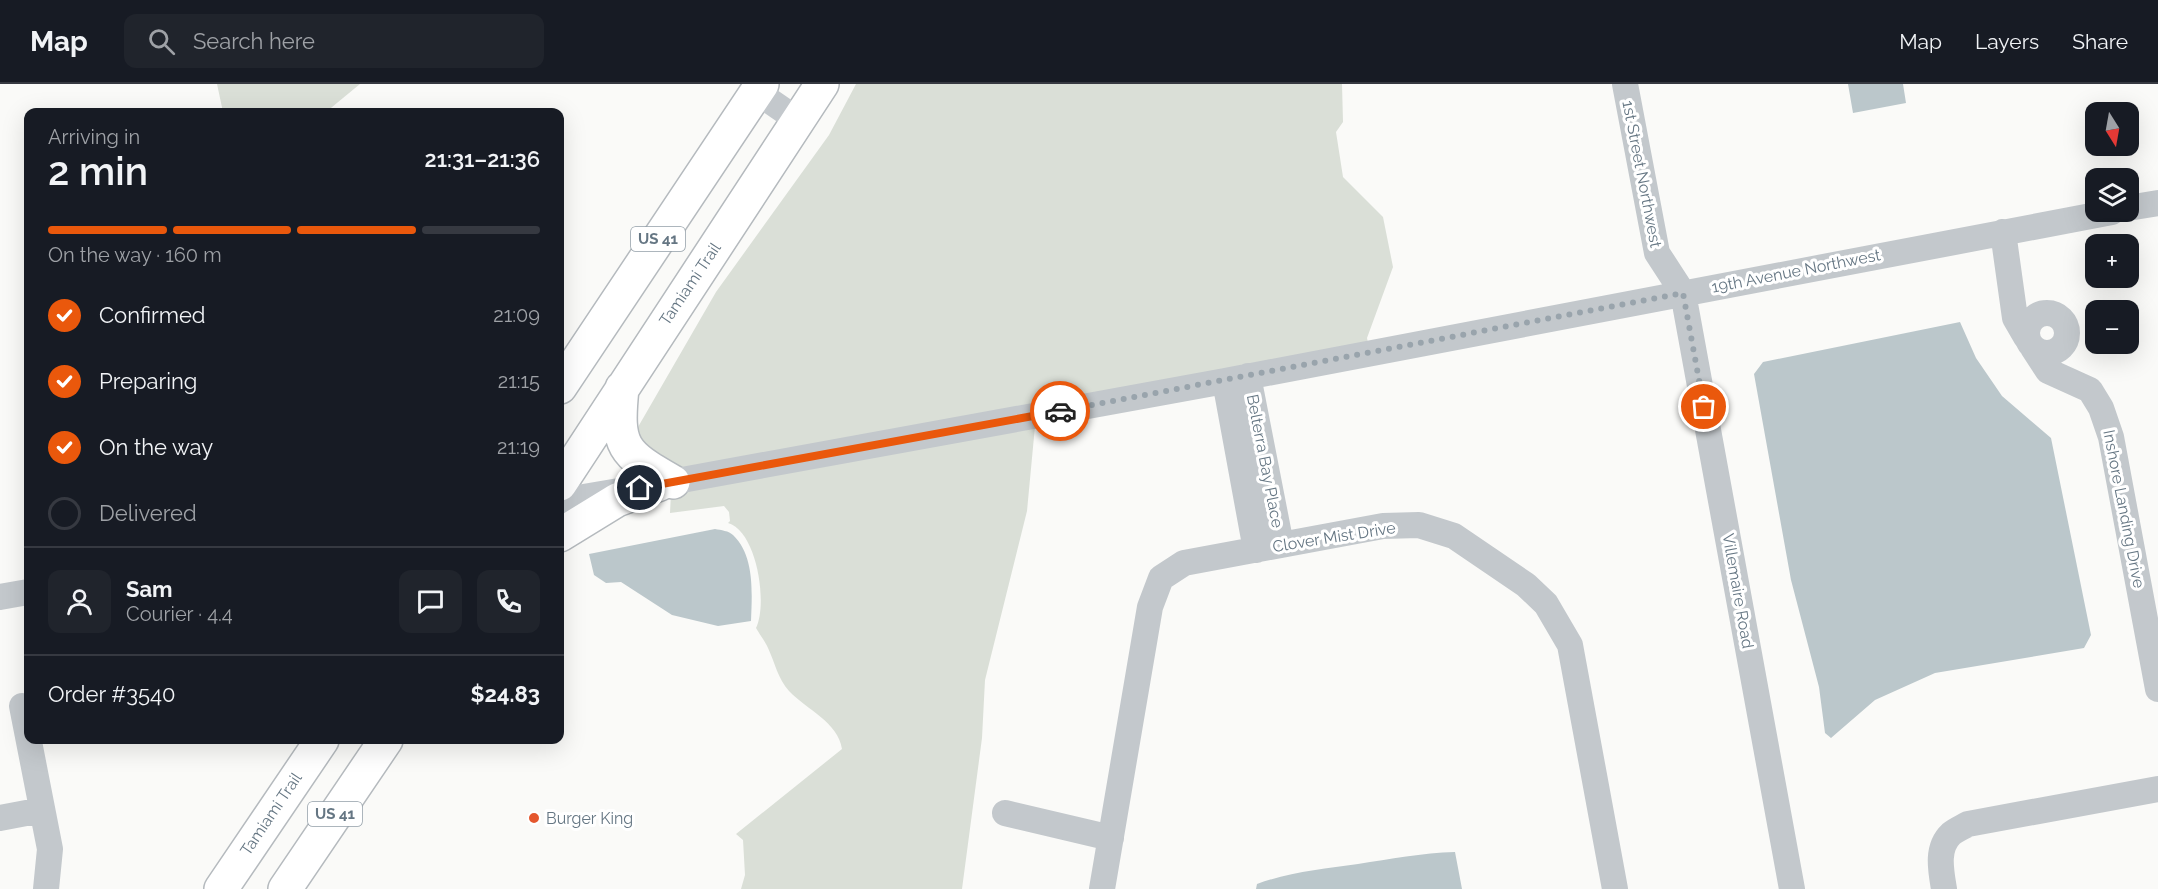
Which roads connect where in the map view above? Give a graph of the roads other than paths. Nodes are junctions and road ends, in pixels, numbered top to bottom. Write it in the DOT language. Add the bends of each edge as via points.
graph roads {
  1 [pos="822,84"];
  2 [pos="1625,84"];
  3 [pos="760,88"];
  4 [pos="799,121"];
  5 [pos="2158,203"];
  6 [pos="2139,206"];
  7 [pos="2085,217"];
  8 [pos="2003,232"];
  9 [pos="1683,293"];
  10 [pos="2013,293"];
  11 [pos="2041,313"];
  12 [pos="2030,342"];
  13 [pos="2063,344"];
  14 [pos="1237,379"];
  15 [pos="2070,380"];
  16 [pos="564,381"];
  17 [pos="622,388"];
  18 [pos="1263,451"];
  19 [pos="1238,456"];
  20 [pos="564,478"];
  21 [pos="667,483"];
  22 [pos="564,500"];
  23 [pos="564,533"];
  24 [pos="1281,545"];
  25 [pos="1256,550"];
  26 [pos="24,593"];
  27 [pos="0,597"];
  28 [pos="2158,689"];
  29 [pos="17,705"];
  30 [pos="24,734"];
  31 [pos="26,744"];
  32 [pos="319,744"];
  33 [pos="383,744"];
  34 [pos="2158,789"];
  35 [pos="42,810"];
  36 [pos="1005,813"];
  37 [pos="0,818"];
  38 [pos="1111,838"];
  39 [pos="46,889"];
  40 [pos="221,889"];
  41 [pos="285,889"];
  42 [pos="1102,889"];
  43 [pos="1616,889"];
  44 [pos="1792,889"];
  45 [pos="1944,889"];
  1 -- 4 [label="main road, Tamiami Trail / US 41"];
  2 -- 9 [label="street, 1st Street Northwest" via="1657,253"];
  3 -- 4 [label="street"];
  3 -- 16 [label="main road, US 41"];
  4 -- 17 [label="main road, Tamiami Trail / US 41"];
  5 -- 6 [label="street"];
  7 -- 8 [label="street, 19th Avenue Northwest"];
  8 -- 9 [label="street, 19th Avenue Northwest"];
  8 -- 10 [label="street, Inshore Landing Drive"];
  9 -- 14 [label="street, 19th Avenue Northwest"];
  9 -- 44 [label="street, Villemaire Road"];
  10 -- 11 [label="street"];
  10 -- 12 [label="street, Inshore Landing Drive" via="2015,318"];
  11 -- 12 [label="street" via="2028,325"];
  11 -- 13 [label="street" via="2053,314 2063,321 2067,334"];
  12 -- 13 [label="street" via="2038,352 2052,352"];
  12 -- 15 [label="street, Inshore Landing Drive" via="2048,371"];
  13 -- 15 [label="street"];
  14 -- 18 [label="street, Belterra Bay Place"];
  14 -- 19 [label="street, Belterra Bay Place"];
  14 -- 21 [label="street, 19th Avenue Northwest"];
  15 -- 28 [label="street, Inshore Landing Drive" via="2090,390 2111,437"];
  17 -- 20 [label="main road, Tamiami Trail / US 41"];
  17 -- 21 [label="main road" via="621,438 628,452"];
  18 -- 19 [label="street"];
  18 -- 24 [label="street, Belterra Bay Place"];
  19 -- 25 [label="street, Belterra Bay Place"];
  21 -- 22 [label="street, 19th Avenue Northwest"];
  21 -- 23 [label="main road" via="617,500"];
  24 -- 25 [label="street, Clover Mist Drive"];
  24 -- 43 [label="street, Clover Mist Drive" via="1383,526 1419,525 1454,536 1526,585 1546,604 1570,645"];
  25 -- 38 [label="street, Clover Mist Drive" via="1184,564 1161,578 1150,607"];
  26 -- 27 [label="street"];
  29 -- 30 [label="street"];
  31 -- 35 [label="street"];
  32 -- 40 [label="main road, Tamiami Trail / US 41"];
  33 -- 41 [label="main road, US 41"];
  34 -- 45 [label="street" via="1968,824 1951,834 1942,849"];
  35 -- 37 [label="street"];
  35 -- 39 [label="street" via="50,849"];
  36 -- 38 [label="street"];
  38 -- 42 [label="street, Clover Mist Drive"];
}
